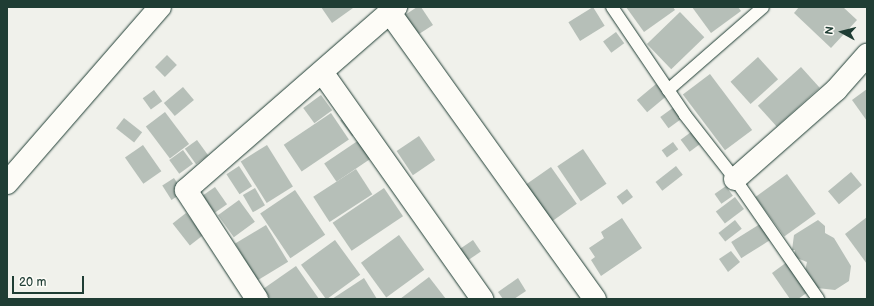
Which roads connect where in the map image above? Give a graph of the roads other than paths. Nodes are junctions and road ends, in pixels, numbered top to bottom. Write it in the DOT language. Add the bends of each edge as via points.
graph roads {
  1 [pos="160,7"];
  2 [pos="612,7"];
  3 [pos="763,7"];
  4 [pos="393,10"];
  5 [pos="867,55"];
  6 [pos="322,72"];
  7 [pos="668,90"];
  8 [pos="735,179"];
  9 [pos="7,183"];
  10 [pos="256,299"];
  11 [pos="482,299"];
  12 [pos="595,299"];
  13 [pos="818,299"];
  1 -- 9 [label="street"];
  2 -- 7 [label="lane"];
  3 -- 7 [label="lane"];
  4 -- 6 [label="street"];
  4 -- 12 [label="street"];
  5 -- 8 [label="street" via="836,90"];
  6 -- 10 [label="street" via="186,190"];
  6 -- 11 [label="street"];
  7 -- 8 [label="lane"];
  8 -- 13 [label="lane"];
}
